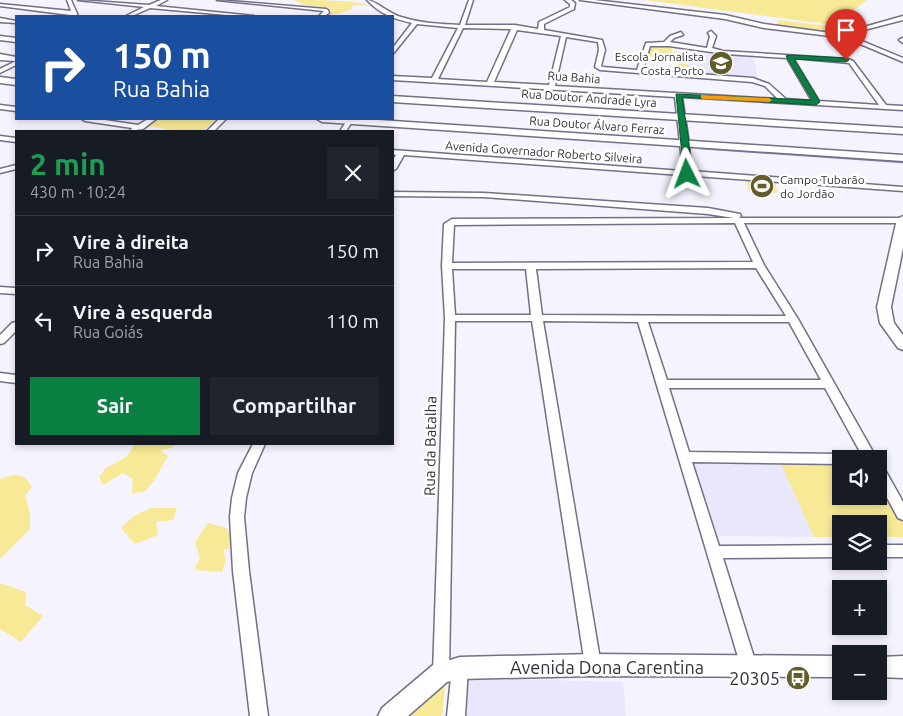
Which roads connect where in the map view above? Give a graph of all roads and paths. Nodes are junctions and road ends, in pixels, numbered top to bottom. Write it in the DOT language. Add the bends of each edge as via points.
graph roads {
  1 [pos="69,0"];
  2 [pos="80,0"];
  3 [pos="165,0"];
  4 [pos="219,0"];
  5 [pos="369,0"];
  6 [pos="470,0"];
  7 [pos="567,0"];
  8 [pos="582,0"];
  9 [pos="0,5"];
  10 [pos="150,7"];
  11 [pos="75,15"];
  12 [pos="130,15"];
  13 [pos="240,15"];
  14 [pos="323,15"];
  15 [pos="903,18"];
  16 [pos="0,20"];
  17 [pos="394,21"];
  18 [pos="15,22"];
  19 [pos="416,22"];
  20 [pos="462,25"];
  21 [pos="515,27"];
  22 [pos="541,30"];
  23 [pos="711,33"];
  24 [pos="682,34"];
  25 [pos="564,36"];
  26 [pos="847,36"];
  27 [pos="0,38"];
  28 [pos="15,40"];
  29 [pos="666,44"];
  30 [pos="730,45"];
  31 [pos="751,47"];
  32 [pos="394,50"];
  33 [pos="709,50"];
  34 [pos="725,52"];
  35 [pos="753,54"];
  36 [pos="789,56"];
  37 [pos="0,57"];
  38 [pos="15,59"];
  39 [pos="903,60"];
  40 [pos="15,64"];
  41 [pos="0,71"];
  42 [pos="639,72"];
  43 [pos="394,78"];
  44 [pos="0,80"];
  45 [pos="434,80"];
  46 [pos="15,82"];
  47 [pos="490,83"];
  48 [pos="552,87"];
  49 [pos="678,95"];
  50 [pos="394,99"];
  51 [pos="784,101"];
  52 [pos="816,102"];
  53 [pos="0,106"];
  54 [pos="882,106"];
  55 [pos="903,108"];
  56 [pos="15,109"];
  57 [pos="682,117"];
  58 [pos="92,120"];
  59 [pos="152,120"];
  60 [pos="222,120"];
  61 [pos="351,120"];
  62 [pos="140,127"];
  63 [pos="134,130"];
  64 [pos="211,130"];
  65 [pos="903,131"];
  66 [pos="0,138"];
  67 [pos="15,142"];
  68 [pos="15,142"];
  69 [pos="685,143"];
  70 [pos="0,144"];
  71 [pos="397,152"];
  72 [pos="903,158"];
  73 [pos="15,167"];
  74 [pos="0,171"];
  75 [pos="687,174"];
  76 [pos="903,188"];
  77 [pos="394,194"];
  78 [pos="755,220"];
  79 [pos="902,220"];
  80 [pos="738,221"];
  81 [pos="900,244"];
  82 [pos="760,265"];
  83 [pos="447,266"];
  84 [pos="531,266"];
  85 [pos="0,290"];
  86 [pos="15,291"];
  87 [pos="450,318"];
  88 [pos="537,318"];
  89 [pos="642,319"];
  90 [pos="794,319"];
  91 [pos="15,326"];
  92 [pos="0,341"];
  93 [pos="903,345"];
  94 [pos="0,377"];
  95 [pos="15,379"];
  96 [pos="661,384"];
  97 [pos="829,384"];
  98 [pos="259,445"];
  99 [pos="866,450"];
  100 [pos="683,457"];
  101 [pos="832,459"];
  102 [pos="887,486"];
  103 [pos="903,514"];
  104 [pos="832,551"];
  105 [pos="887,551"];
  106 [pos="903,551"];
  107 [pos="714,552"];
  108 [pos="593,665"];
  109 [pos="749,667"];
  110 [pos="832,667"];
  111 [pos="887,667"];
  112 [pos="903,667"];
  113 [pos="451,671"];
  114 [pos="259,716"];
  115 [pos="390,716"];
  116 [pos="456,716"];
  1 -- 11 [label="street"];
  2 -- 10 [label="street"];
  3 -- 10 [label="street"];
  4 -- 14 [label="street" via="324,9 327,11"];
  5 -- 19 [label="street" via="383,11"];
  6 -- 20 [label="street"];
  7 -- 22 [label="street" via="573,3 572,8 541,23"];
  8 -- 26 [label="street"];
  9 -- 11 [label="street"];
  10 -- 12 [label="street"];
  10 -- 13 [label="street"];
  15 -- 26 [label="street"];
  16 -- 18 [label="street"];
  17 -- 19 [label="street"];
  19 -- 20 [label="street"];
  19 -- 32 [label="street"];
  20 -- 21 [label="street"];
  20 -- 45 [label="street"];
  21 -- 22 [label="street"];
  21 -- 47 [label="street"];
  22 -- 25 [label="street"];
  23 -- 33 [label="street"];
  24 -- 29 [label="street" via="672,37"];
  25 -- 42 [label="street" via="600,41 600,68"];
  25 -- 48 [label="street"];
  26 -- 39 [label="street"];
  27 -- 28 [label="street"];
  29 -- 33 [label="street"];
  29 -- 42 [label="street" via="647,45"];
  30 -- 34 [label="street"];
  31 -- 35 [label="street"];
  33 -- 34 [label="street"];
  34 -- 35 [label="street"];
  35 -- 36 [label="street"];
  36 -- 52 [label="street"];
  36 -- 54 [label="street" via="837,58 851,62"];
  37 -- 38 [label="main road"];
  40 -- 41 [label="street"];
  42 -- 51 [label="street" via="758,81 773,88"];
  43 -- 45 [label="street, Rua Bahia"];
  44 -- 46 [label="main road"];
  45 -- 47 [label="street, Rua Bahia"];
  47 -- 48 [label="street, Rua Bahia"];
  48 -- 49 [label="street, Rua Bahia"];
  49 -- 51 [label="street, Rua Bahia"];
  49 -- 57 [label="street"];
  50 -- 57 [label="main road, Rua Doutor Andrade Lyra"];
  51 -- 52 [label="street, Rua Bahia"];
  52 -- 54 [label="street, Rua Bahia"];
  53 -- 56 [label="street"];
  54 -- 55 [label="street, Rua Bahia"];
  57 -- 65 [label="main road, Rua Doutor Andrade Lyra"];
  57 -- 69 [label="street"];
  58 -- 62 [label="street"];
  59 -- 62 [label="street"];
  60 -- 64 [label="street"];
  61 -- 69 [label="main road, Rua Doutor Álvaro Ferraz"];
  62 -- 63 [label="street"];
  66 -- 67 [label="street"];
  68 -- 70 [label="street"];
  69 -- 72 [label="main road, Rua Doutor Álvaro Ferraz"];
  69 -- 75 [label="street"];
  71 -- 75 [label="street, Avenida Governador Roberto Silveira"];
  73 -- 74 [label="street"];
  75 -- 76 [label="street, Avenida Governador Roberto Silveira"];
  77 -- 78 [label="street" via="484,195 618,204 708,211"];
  78 -- 79 [label="street"];
  78 -- 80 [label="street"];
  79 -- 81 [label="street"];
  80 -- 82 [label="street"];
  80 -- 83 [label="street, Rua da Batalha" via="452,222 447,226"];
  81 -- 93 [label="street" via="884,307 887,323"];
  82 -- 84 [label="street"];
  82 -- 90 [label="street"];
  83 -- 84 [label="street"];
  83 -- 87 [label="street, Rua da Batalha"];
  84 -- 88 [label="street"];
  85 -- 86 [label="street"];
  87 -- 88 [label="street"];
  87 -- 113 [label="street, Rua da Batalha"];
  88 -- 89 [label="street"];
  88 -- 108 [label="street"];
  89 -- 90 [label="street"];
  89 -- 96 [label="street"];
  90 -- 97 [label="street"];
  91 -- 92 [label="street"];
  94 -- 95 [label="street"];
  96 -- 97 [label="street"];
  96 -- 100 [label="street"];
  97 -- 99 [label="street"];
  98 -- 114 [label="street" via="245,474 237,517"];
  100 -- 101 [label="street"];
  100 -- 107 [label="street"];
  102 -- 103 [label="street"];
  104 -- 107 [label="street"];
  105 -- 106 [label="street"];
  107 -- 109 [label="street"];
  108 -- 109 [label="street, Avenida Dona Carentina"];
  108 -- 113 [label="street, Avenida Dona Carentina"];
  109 -- 110 [label="street, Avenida Dona Carentina"];
  111 -- 112 [label="street"];
  113 -- 115 [label="street"];
  113 -- 116 [label="street, Rua da Batalha"];
}
